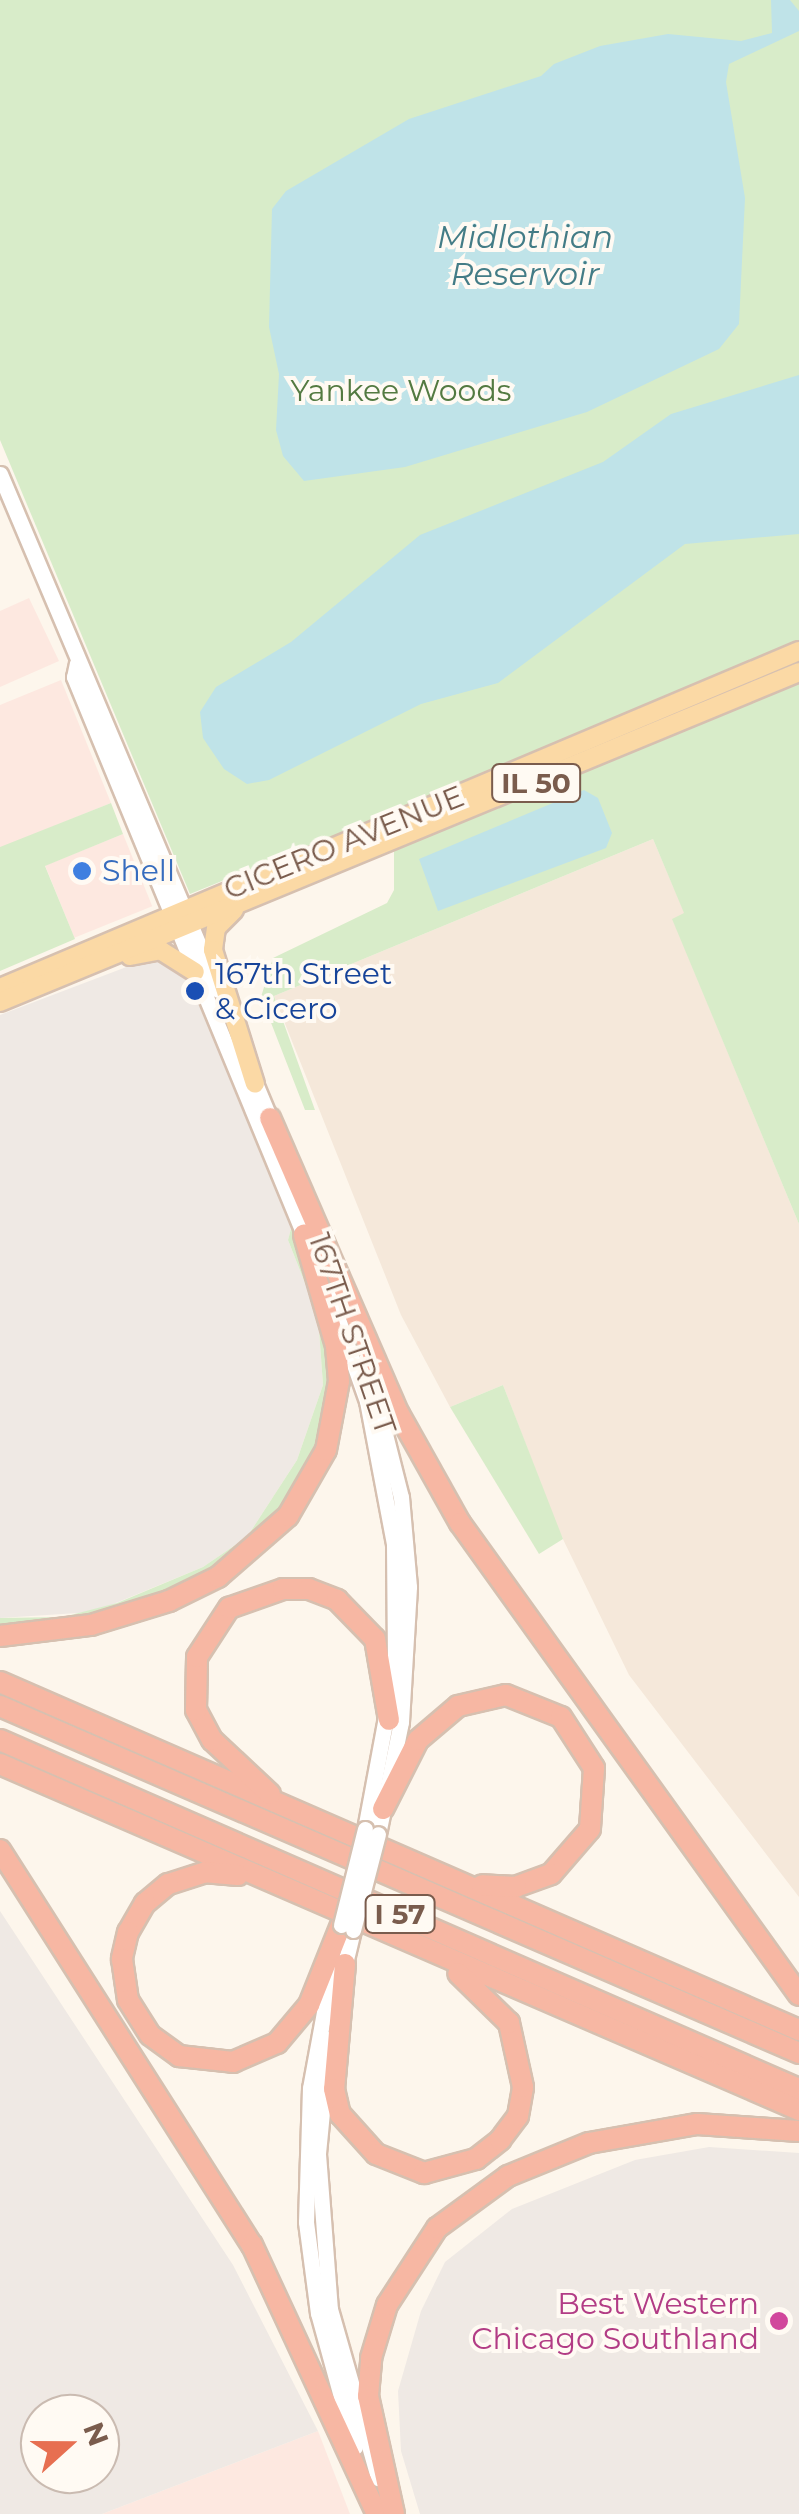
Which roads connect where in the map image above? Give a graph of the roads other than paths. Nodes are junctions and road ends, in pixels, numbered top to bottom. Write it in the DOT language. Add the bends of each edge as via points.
graph roads {
  1 [pos="0,474"];
  2 [pos="799,652"];
  3 [pos="799,672"];
  4 [pos="239,905"];
  5 [pos="182,919"];
  6 [pos="95,962"];
  7 [pos="195,972"];
  8 [pos="0,988"];
  9 [pos="0,1002"];
  10 [pos="256,1084"];
  11 [pos="270,1118"];
  12 [pos="304,1235"];
  13 [pos="0,1636"];
  14 [pos="0,1682"];
  15 [pos="0,1706"];
  16 [pos="389,1720"];
  17 [pos="0,1740"];
  18 [pos="0,1764"];
  19 [pos="383,1809"];
  20 [pos="320,1821"];
  21 [pos="372,1831"];
  22 [pos="0,1850"];
  23 [pos="430,1870"];
  24 [pos="290,1890"];
  25 [pos="347,1928"];
  26 [pos="427,1952"];
  27 [pos="344,1964"];
  28 [pos="799,1995"];
  29 [pos="799,2030"];
  30 [pos="799,2053"];
  31 [pos="799,2089"];
  32 [pos="799,2110"];
  33 [pos="799,2131"];
  34 [pos="378,2514"];
  35 [pos="393,2514"];
  1 -- 5 [label="main road, 167TH STREET" via="77,663 74,677"];
  2 -- 5 [label="main road, CICERO AVENUE / IL 50"];
  3 -- 4 [label="main road, CICERO AVENUE / IL 50"];
  4 -- 5 [label="main road, CICERO AVENUE / IL 50"];
  4 -- 10 [label="main road" via="216,928 213,950"];
  5 -- 6 [label="main road, CICERO AVENUE / IL 50"];
  5 -- 7 [label="main road, 167TH STREET"];
  5 -- 8 [label="main road, CICERO AVENUE / IL 50"];
  5 -- 10 [label="main road, 167TH STREET"];
  6 -- 7 [label="main road" via="160,950"];
  6 -- 9 [label="main road, CICERO AVENUE / IL 50"];
  7 -- 12 [label="main road, 167TH STREET"];
  10 -- 11 [label="main road, 167TH STREET"];
  11 -- 19 [label="main road, 167TH STREET" via="349,1308 379,1398 401,1498 410,1630"];
  11 -- 28 [label="highway" via="399,1414 460,1523"];
  12 -- 13 [label="highway" via="336,1346 338,1381 326,1450 288,1516 218,1577 169,1600 91,1626"];
  12 -- 16 [label="main road, 167TH STREET" via="367,1401 389,1500 398,1630"];
  14 -- 20 [label="highway"];
  15 -- 30 [label="highway, I 57"];
  16 -- 20 [label="highway" via="376,1639 338,1600 309,1589 254,1595 211,1628 195,1683 196,1710 212,1740 270,1794"];
  16 -- 21 [label="main road, 167TH STREET"];
  17 -- 31 [label="highway, I 57"];
  18 -- 24 [label="highway"];
  19 -- 21 [label="main road, 167TH STREET"];
  19 -- 23 [label="highway" via="418,1740 467,1702 522,1698 550,1709 578,1734 594,1768 597,1806 587,1836 567,1862 542,1879 507,1888"];
  20 -- 23 [label="highway"];
  21 -- 25 [label="main road, 167TH STREET, bridge"];
  22 -- 34 [label="highway" via="252,2244"];
  23 -- 29 [label="highway"];
  24 -- 25 [label="highway" via="206,1872 168,1884 146,1902 126,1940 122,1982 136,2018 156,2041 209,2063 269,2048 308,2005"];
  24 -- 26 [label="highway"];
  25 -- 27 [label="main road, 167TH STREET"];
  25 -- 34 [label="main road, 167TH STREET" via="310,2088 306,2222 330,2366"];
  26 -- 27 [label="highway" via="467,1978 509,2024 523,2087 518,2116 500,2140 476,2159 424,2173 376,2154 340,2114 334,2089"];
  26 -- 32 [label="highway"];
  27 -- 35 [label="main road, 167TH STREET" via="322,2088 320,2221 341,2360"];
  33 -- 35 [label="highway" via="697,2124 589,2143 508,2176 437,2228 387,2305 372,2358 368,2396"];
}
